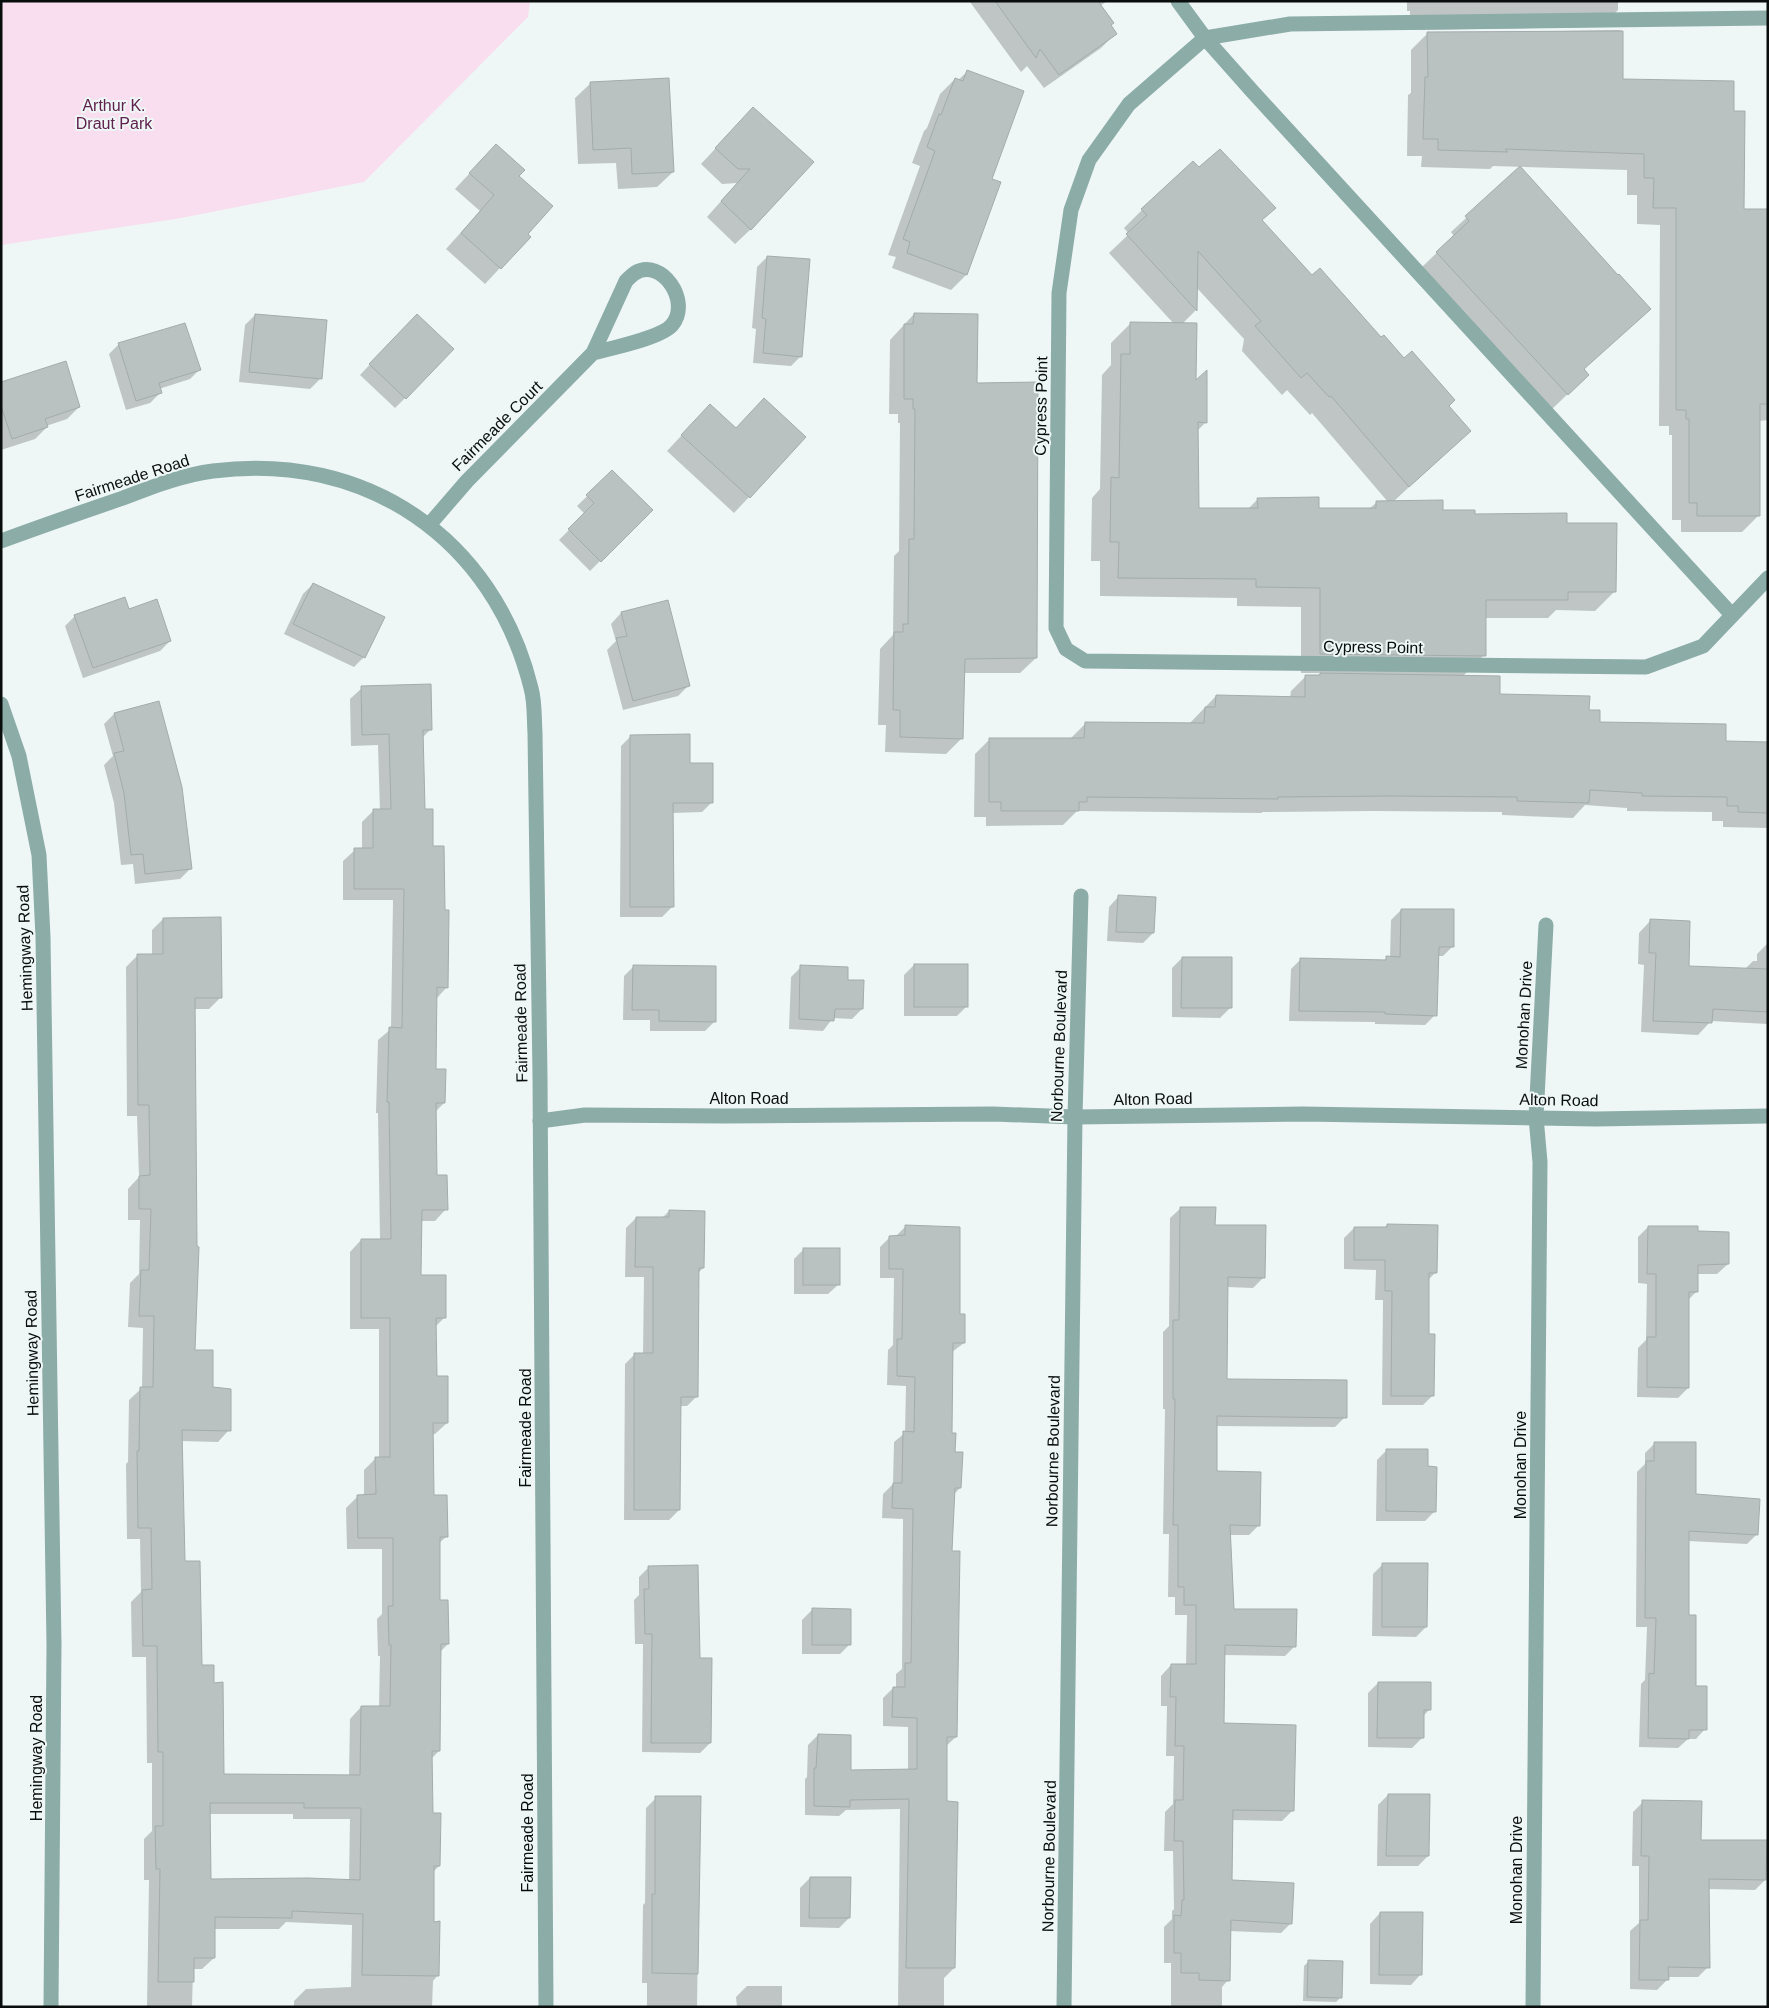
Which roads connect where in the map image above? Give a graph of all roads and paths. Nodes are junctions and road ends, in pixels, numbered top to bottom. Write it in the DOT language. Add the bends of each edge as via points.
graph roads {
  1 [pos="1178,1"];
  2 [pos="1768,18"];
  3 [pos="1205,38"];
  4 [pos="593,353"];
  5 [pos="429,525"];
  6 [pos="1,541"];
  7 [pos="1765,586"];
  8 [pos="1732,615"];
  9 [pos="1,704"];
  10 [pos="1081,896"];
  11 [pos="1546,925"];
  12 [pos="1768,1116"];
  13 [pos="1074,1117"];
  14 [pos="1536,1117"];
  15 [pos="540,1121"];
  16 [pos="52,2007"];
  17 [pos="546,2007"];
  18 [pos="1064,2007"];
  19 [pos="1533,2007"];
  1 -- 3 [label="street"];
  2 -- 3 [label="street" via="1290,24"];
  3 -- 8 [label="street"];
  3 -- 8 [label="street, Cypress Point" via="1129,104 1089,160 1071,210 1059,293 1056,628 1066,649 1085,661 1646,667 1703,646"];
  4 -- 4 [label="street, Fairmeade Court" via="658,335 672,325 679,300 674,287 664,276 649,270 636,272 626,281"];
  4 -- 5 [label="street, Fairmeade Court" via="467,480"];
  5 -- 6 [label="street, Fairmeade Road" via="411,511 350,482 283,468 248,468 211,471 166,482"];
  5 -- 15 [label="street, Fairmeade Road" via="462,554 502,612 518,646 532,690"];
  7 -- 8 [label="street, Cypress Point"];
  9 -- 16 [label="street, Hemingway Road" via="19,756 39,855 43,937 54,1645"];
  10 -- 13 [label="street, Norbourne Boulevard"];
  11 -- 14 [label="street, Monohan Drive"];
  12 -- 14 [label="street, Alton Road"];
  13 -- 14 [label="street, Alton Road" via="1303,1114"];
  13 -- 15 [label="street, Alton Road" via="993,1114 585,1115"];
  13 -- 18 [label="street, Norbourne Boulevard"];
  14 -- 19 [label="street, Monohan Drive" via="1540,1162"];
  15 -- 17 [label="street, Fairmeade Road"];
}
